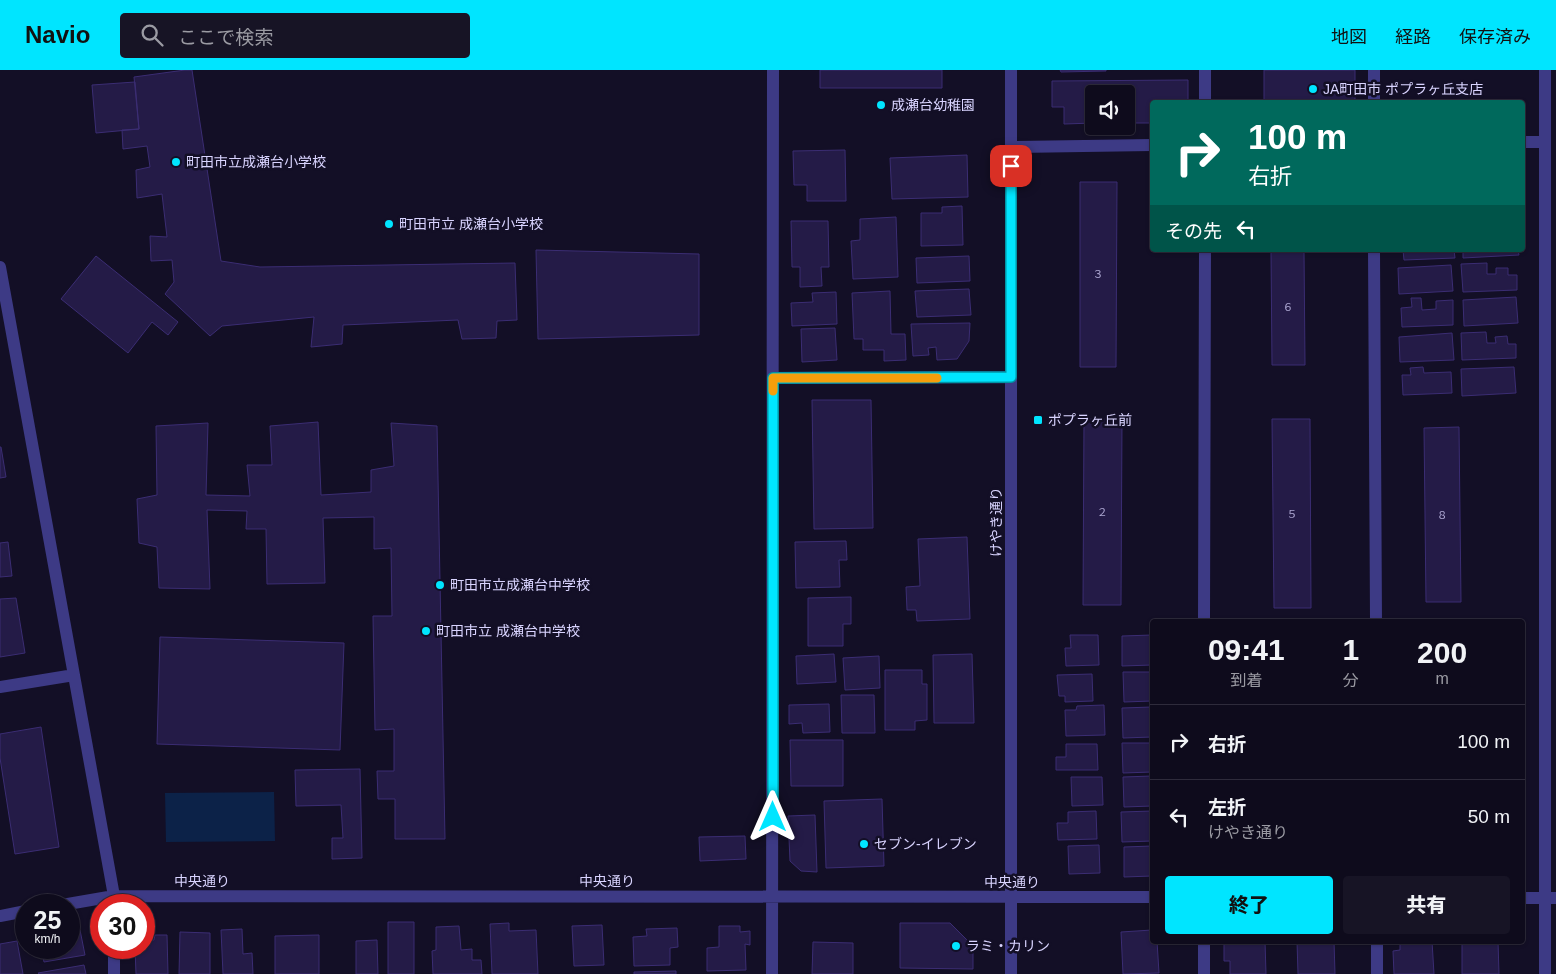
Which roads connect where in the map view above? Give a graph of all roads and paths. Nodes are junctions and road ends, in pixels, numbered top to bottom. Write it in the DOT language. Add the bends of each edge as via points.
graph roads {
  1 [pos="773,70"];
  2 [pos="1011,70"];
  3 [pos="1205,70"];
  4 [pos="1374,70"];
  5 [pos="1545,70"];
  6 [pos="1205,100"];
  7 [pos="1374,100"];
  8 [pos="1525,142"];
  9 [pos="1545,142"];
  10 [pos="1150,145"];
  11 [pos="1011,147"];
  12 [pos="1205,252"];
  13 [pos="1374,252"];
  14 [pos="0,267"];
  15 [pos="1011,377"];
  16 [pos="773,378"];
  17 [pos="1551,379"];
  18 [pos="1204,619"];
  19 [pos="1376,619"];
  20 [pos="74,675"];
  21 [pos="0,687"];
  22 [pos="113,894"];
  23 [pos="773,896"];
  24 [pos="1011,897"];
  25 [pos="1150,897"];
  26 [pos="1525,898"];
  27 [pos="1551,898"];
  28 [pos="155,900"];
  29 [pos="15,914"];
  30 [pos="0,916"];
  31 [pos="1204,944"];
  32 [pos="1377,944"];
  33 [pos="114,959"];
  34 [pos="114,974"];
  35 [pos="772,974"];
  36 [pos="1010,974"];
  37 [pos="1204,974"];
  38 [pos="1377,974"];
  39 [pos="1545,974"];
  1 -- 16 [label="street"];
  2 -- 11 [label="street, けやき通り"];
  3 -- 6 [label="street"];
  4 -- 7 [label="street"];
  5 -- 9 [label="street"];
  8 -- 9 [label="street"];
  9 -- 17 [label="street"];
  10 -- 11 [label="street"];
  11 -- 15 [label="street, けやき通り"];
  12 -- 18 [label="street"];
  13 -- 19 [label="street"];
  14 -- 20 [label="street"];
  15 -- 16 [label="street"];
  15 -- 24 [label="street, けやき通り"];
  16 -- 23 [label="street"];
  17 -- 27 [label="street"];
  20 -- 21 [label="street"];
  20 -- 22 [label="street"];
  23 -- 24 [label="street, 中央通り"];
  23 -- 28 [label="street, 中央通り"];
  23 -- 35 [label="street"];
  24 -- 25 [label="street, 中央通り"];
  24 -- 36 [label="street, けやき通り"];
  26 -- 27 [label="street"];
  27 -- 39 [label="street"];
  29 -- 30 [label="street"];
  31 -- 37 [label="street"];
  32 -- 38 [label="street"];
  33 -- 34 [label="street"];
}
